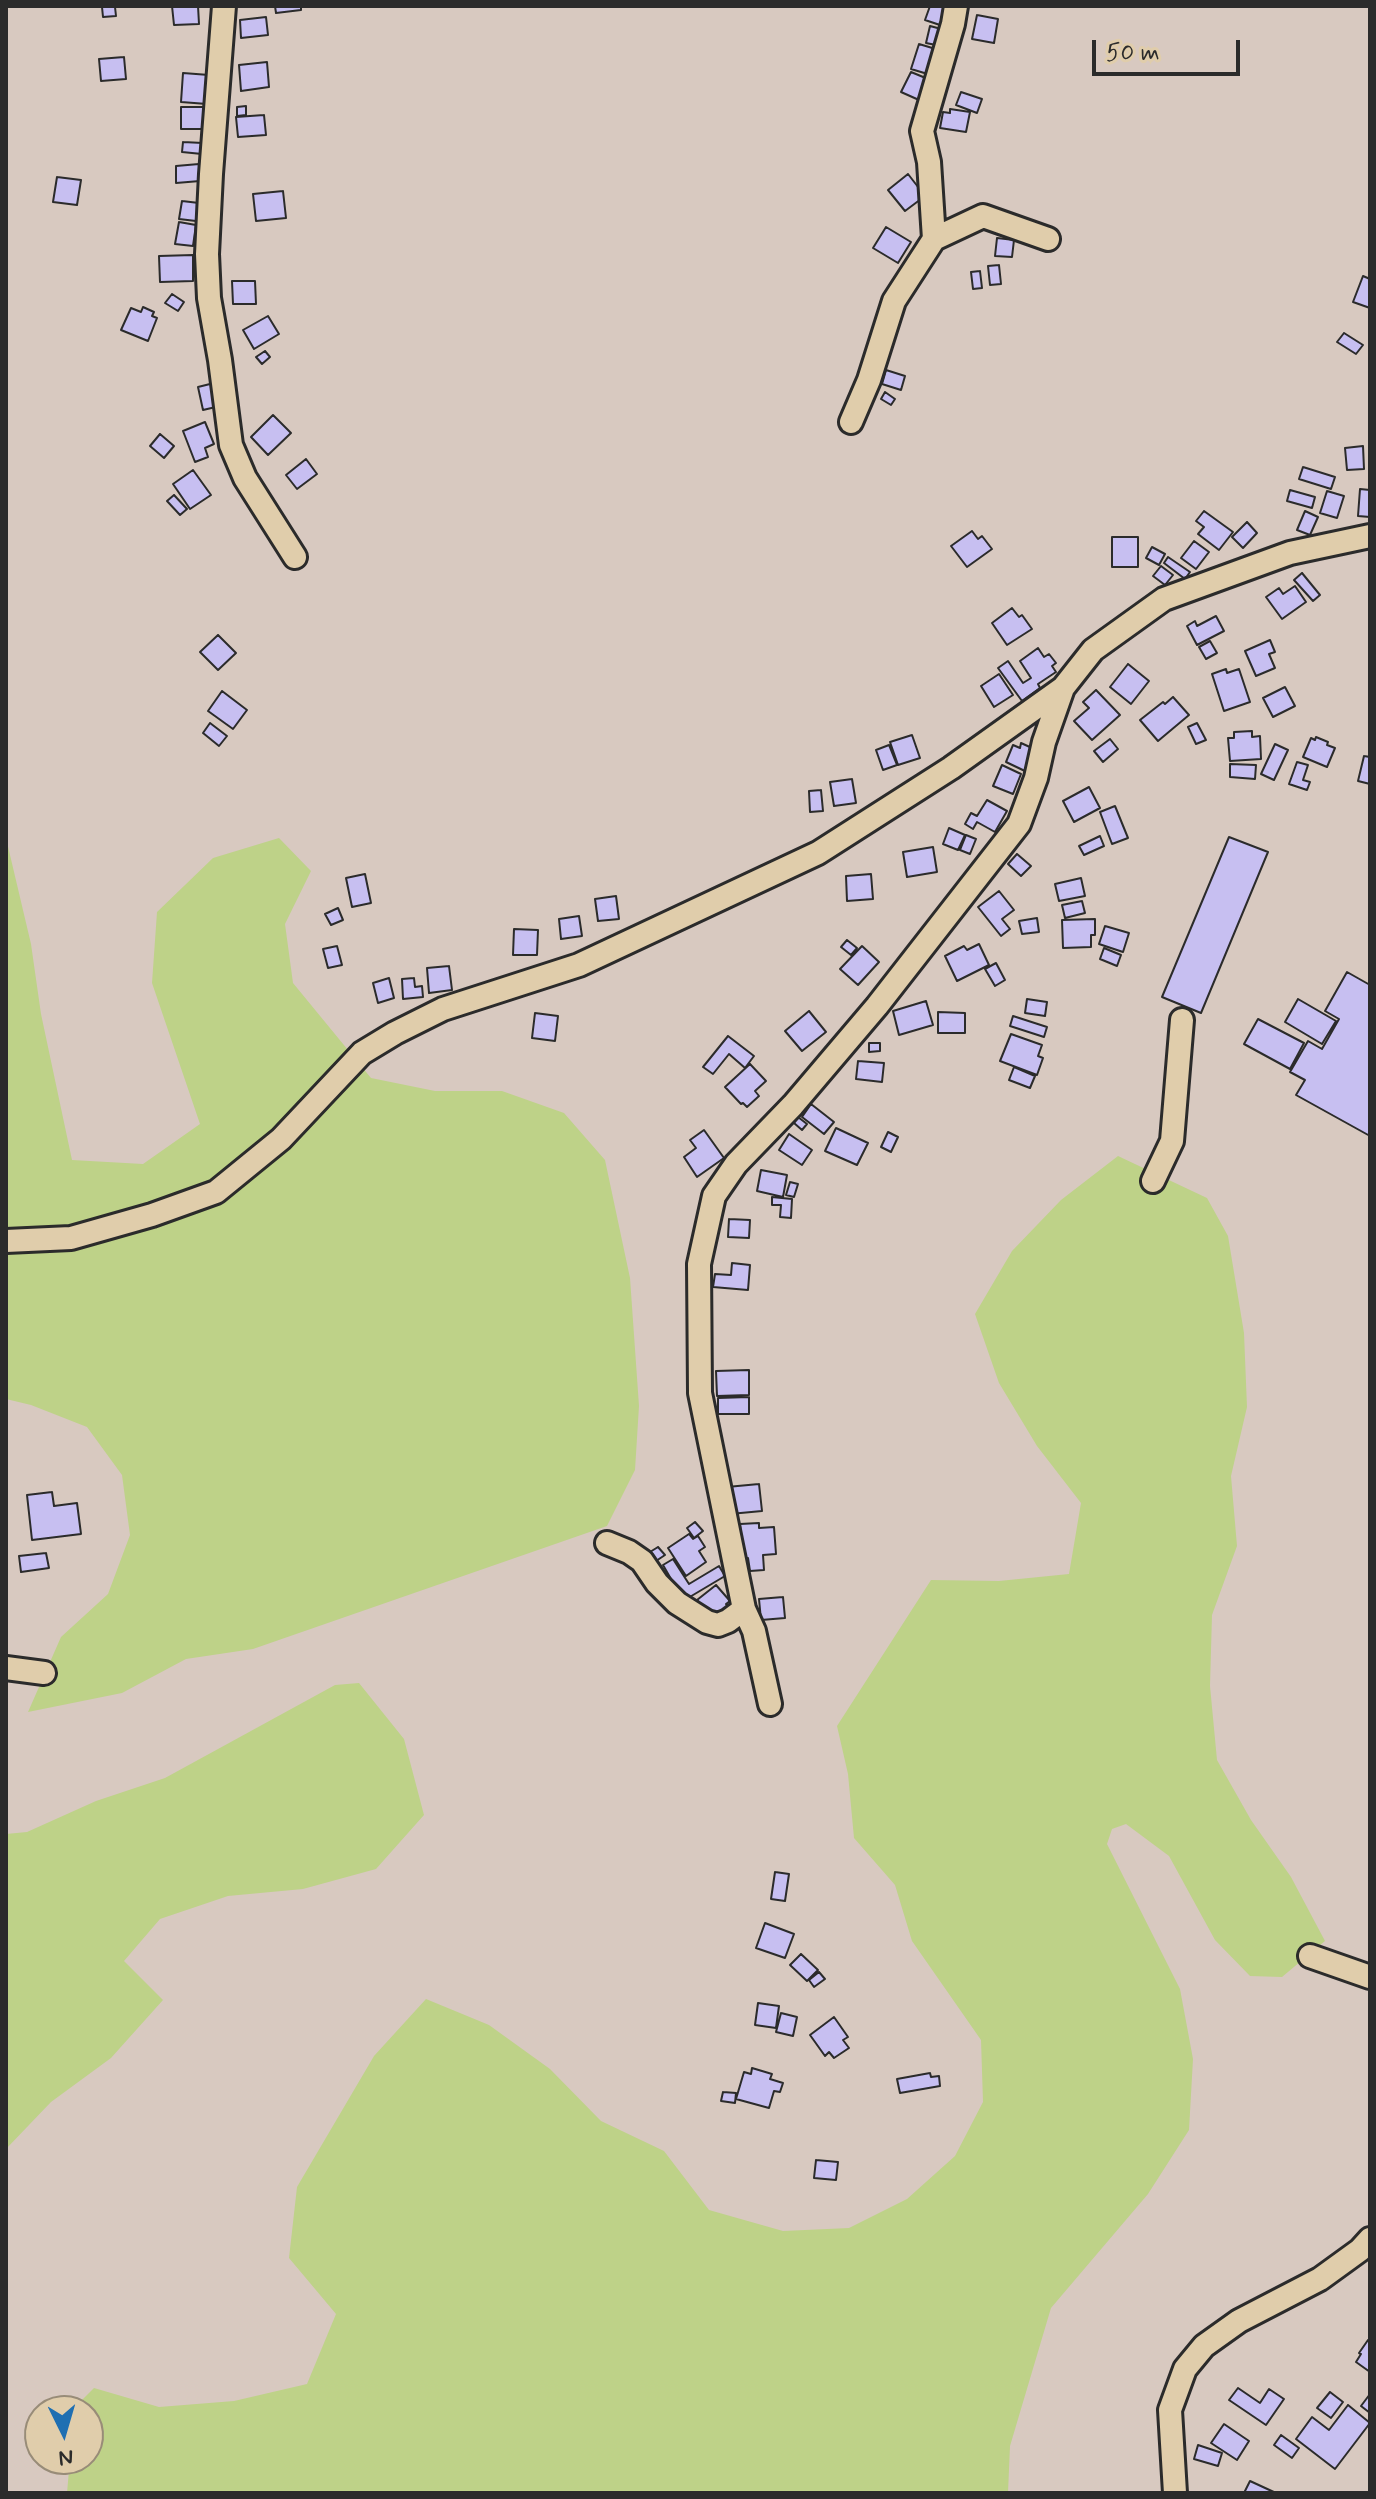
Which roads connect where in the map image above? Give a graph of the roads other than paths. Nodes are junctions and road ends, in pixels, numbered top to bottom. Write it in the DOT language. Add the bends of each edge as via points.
graph roads {
  1 [pos="224,6"];
  2 [pos="956,6"];
  3 [pos="934,239"];
  4 [pos="1048,239"];
  5 [pos="851,422"];
  6 [pos="1370,536"];
  7 [pos="295,557"];
  8 [pos="1063,688"];
  9 [pos="1182,1020"];
  10 [pos="1153,1181"];
  11 [pos="6,1241"];
  12 [pos="607,1543"];
  13 [pos="744,1609"];
  14 [pos="6,1668"];
  15 [pos="44,1673"];
  16 [pos="770,1704"];
  17 [pos="1310,1956"];
  18 [pos="1370,1977"];
  19 [pos="1370,2239"];
  20 [pos="1175,2493"];
  1 -- 7 [label="street" via="211,174 209,298 231,445 245,478"];
  2 -- 3 [label="street" via="922,131"];
  3 -- 4 [label="street" via="983,216"];
  3 -- 5 [label="street" via="894,301"];
  6 -- 8 [label="street" via="1290,553 1164,599 1093,650"];
  8 -- 11 [label="street" via="818,853 579,965 443,1009 395,1033 362,1053 281,1139 216,1192 71,1238"];
  8 -- 13 [label="street" via="1019,824 877,1006 736,1164 714,1196 699,1264 700,1393"];
  9 -- 10 [label="street" via="1172,1141"];
  12 -- 13 [label="street" via="642,1561 677,1603 707,1622 718,1625"];
  13 -- 16 [label="street"];
  14 -- 15 [label="street"];
  17 -- 18 [label="street"];
  19 -- 20 [label="street" via="1320,2279 1239,2321 1204,2346 1185,2369 1170,2410"];
}
